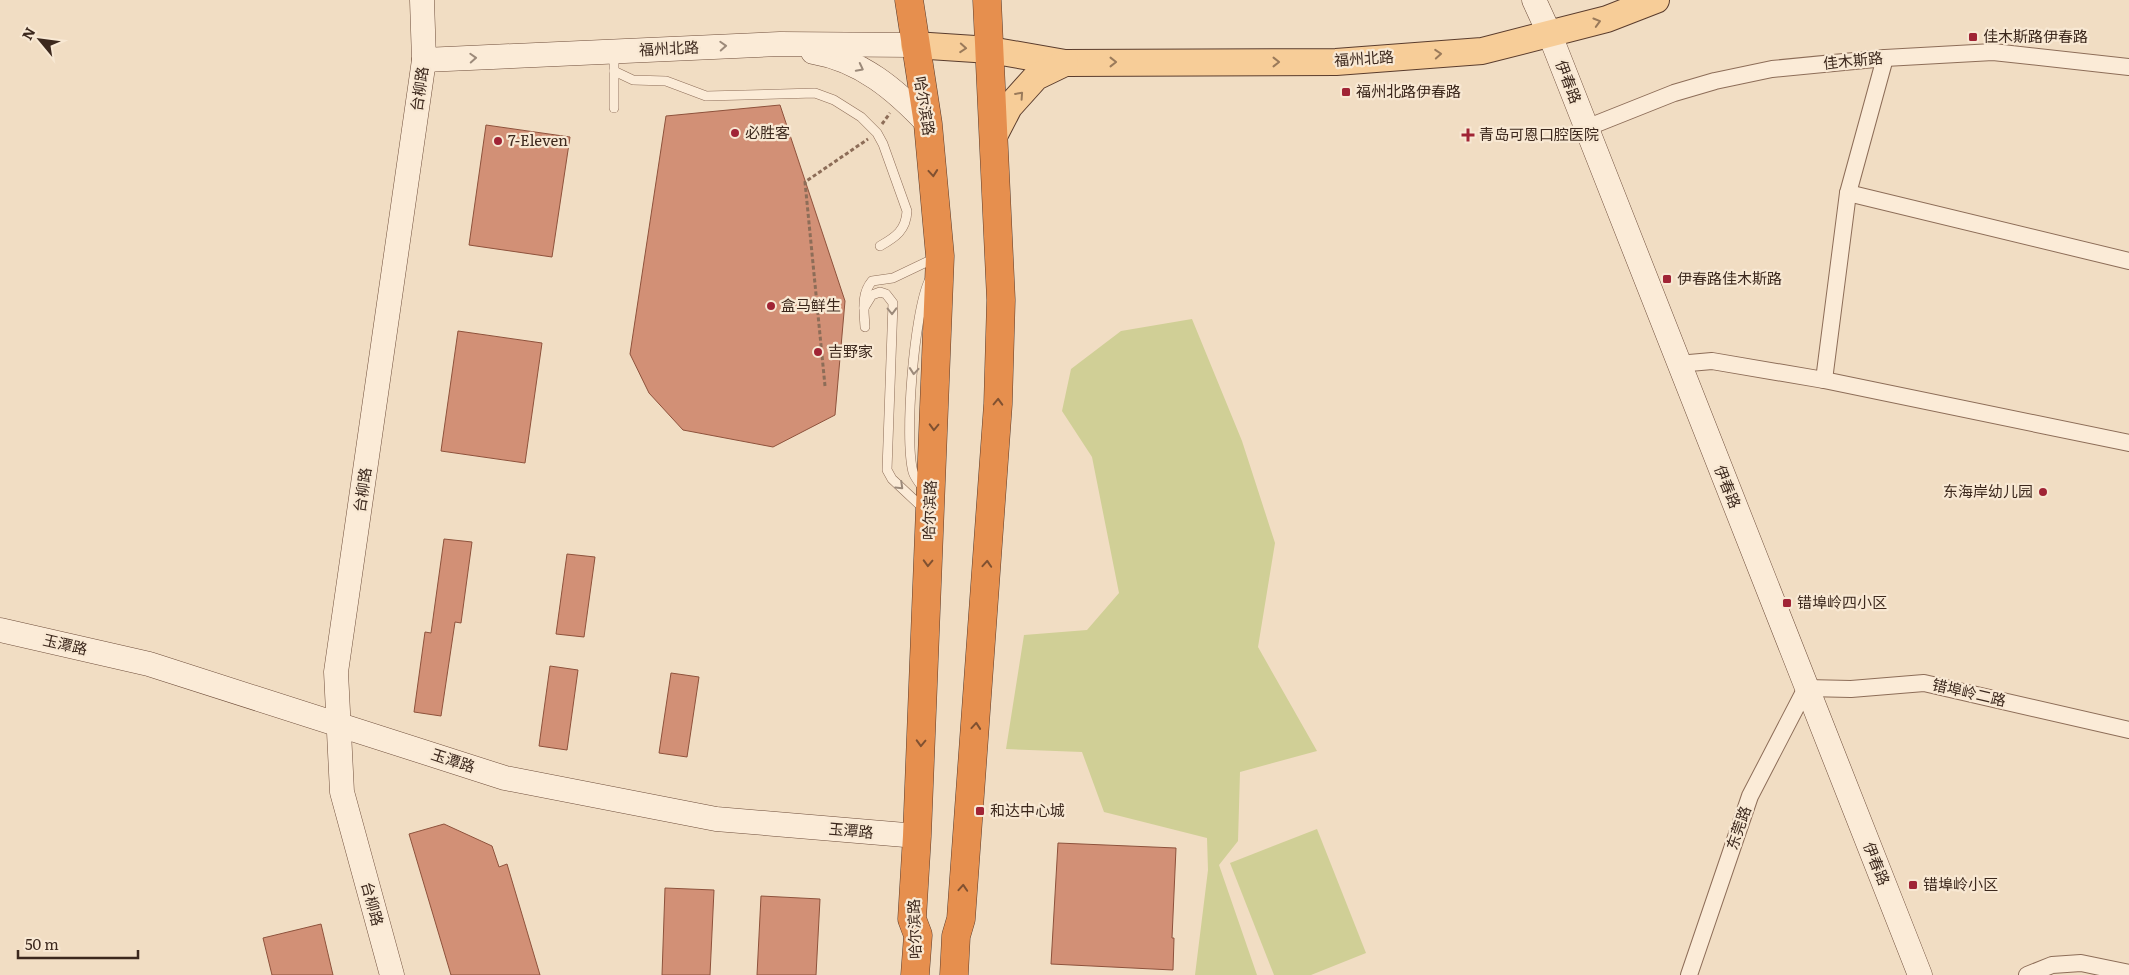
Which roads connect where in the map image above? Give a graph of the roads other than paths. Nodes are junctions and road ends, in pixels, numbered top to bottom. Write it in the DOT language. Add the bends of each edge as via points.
graph roads {
  1 [pos="422,0"];
  2 [pos="908,0"];
  3 [pos="987,0"];
  4 [pos="1534,0"];
  5 [pos="1656,0"];
  6 [pos="1550,35"];
  7 [pos="780,44"];
  8 [pos="914,45"];
  9 [pos="990,50"];
  10 [pos="1885,58"];
  11 [pos="424,60"];
  12 [pos="614,61"];
  13 [pos="1065,63"];
  14 [pos="2129,67"];
  15 [pos="614,108"];
  16 [pos="928,124"];
  17 [pos="1586,128"];
  18 [pos="994,136"];
  19 [pos="1848,193"];
  20 [pos="880,246"];
  21 [pos="940,256"];
  22 [pos="2129,261"];
  23 [pos="864,308"];
  24 [pos="865,327"];
  25 [pos="1678,364"];
  26 [pos="1824,380"];
  27 [pos="2129,443"];
  28 [pos="930,506"];
  29 [pos="0,630"];
  30 [pos="1806,688"];
  31 [pos="338,724"];
  32 [pos="2129,730"];
  33 [pos="917,836"];
  34 [pos="2129,973"];
  35 [pos="392,975"];
  36 [pos="916,975"];
  37 [pos="954,975"];
  38 [pos="1689,975"];
  39 [pos="1920,975"];
  40 [pos="2027,975"];
  1 -- 11 [label="street, 台柳路"];
  2 -- 8 [label="highway, 哈尔滨路"];
  3 -- 9 [label="highway"];
  4 -- 6 [label="street, 伊春路"];
  6 -- 5 [label="main road, 福州北路, one-way" via="1607,19"];
  13 -- 6 [label="main road, 福州北路, one-way" via="1336,62 1482,51"];
  6 -- 17 [label="street, 伊春路"];
  7 -- 8 [label="street, 福州北路"];
  12 -- 7 [label="street, 福州北路, one-way"];
  7 -- 16 [label="street, one-way" via="831,55 863,70 901,96"];
  8 -- 9 [label="main road, 福州北路, one-way"];
  8 -- 16 [label="highway, 哈尔滨路"];
  9 -- 13 [label="main road, 福州北路"];
  9 -- 18 [label="highway"];
  10 -- 14 [label="street, 佳木斯路" via="1993,52"];
  10 -- 17 [label="street, 佳木斯路" via="1772,69 1715,81 1674,93"];
  10 -- 19 [label="street"];
  11 -- 12 [label="street, 福州北路, one-way"];
  11 -- 31 [label="street, 台柳路" via="336,672"];
  12 -- 15 [label="lane"];
  12 -- 20 [label="lane" via="633,80 666,81 706,96 815,94 834,100 861,117 883,144 907,212 907,222 901,233"];
  18 -- 13 [label="main road, one-way" via="1009,107 1036,78"];
  16 -- 21 [label="highway, 哈尔滨路, one-way"];
  17 -- 25 [label="street, 伊春路"];
  37 -- 18 [label="highway, one-way" via="956,936 961,919 998,404 1001,300"];
  19 -- 22 [label="street"];
  19 -- 26 [label="street"];
  21 -- 23 [label="lane" via="893,278 872,281 866,288"];
  21 -- 28 [label="highway, 哈尔滨路, one-way"];
  23 -- 24 [label="lane"];
  23 -- 28 [label="lane, one-way" via="872,294 880,292 886,294 893,304 887,470 892,479"];
  25 -- 26 [label="street" via="1712,361"];
  25 -- 30 [label="street, 伊春路"];
  26 -- 27 [label="street"];
  28 -- 33 [label="highway, 哈尔滨路, one-way"];
  29 -- 31 [label="street, 玉潭路" via="149,664"];
  30 -- 32 [label="street, 错埠岭二路" via="1851,689 1924,682"];
  30 -- 38 [label="street, 东莞路" via="1750,796"];
  30 -- 39 [label="street, 伊春路"];
  31 -- 33 [label="street, 玉潭路" via="505,778 716,819"];
  31 -- 35 [label="street, 台柳路" via="342,792"];
  33 -- 36 [label="highway, 哈尔滨路" via="912,919 918,935"];
  34 -- 40 [label="street" via="2081,963 2052,965"];
}
